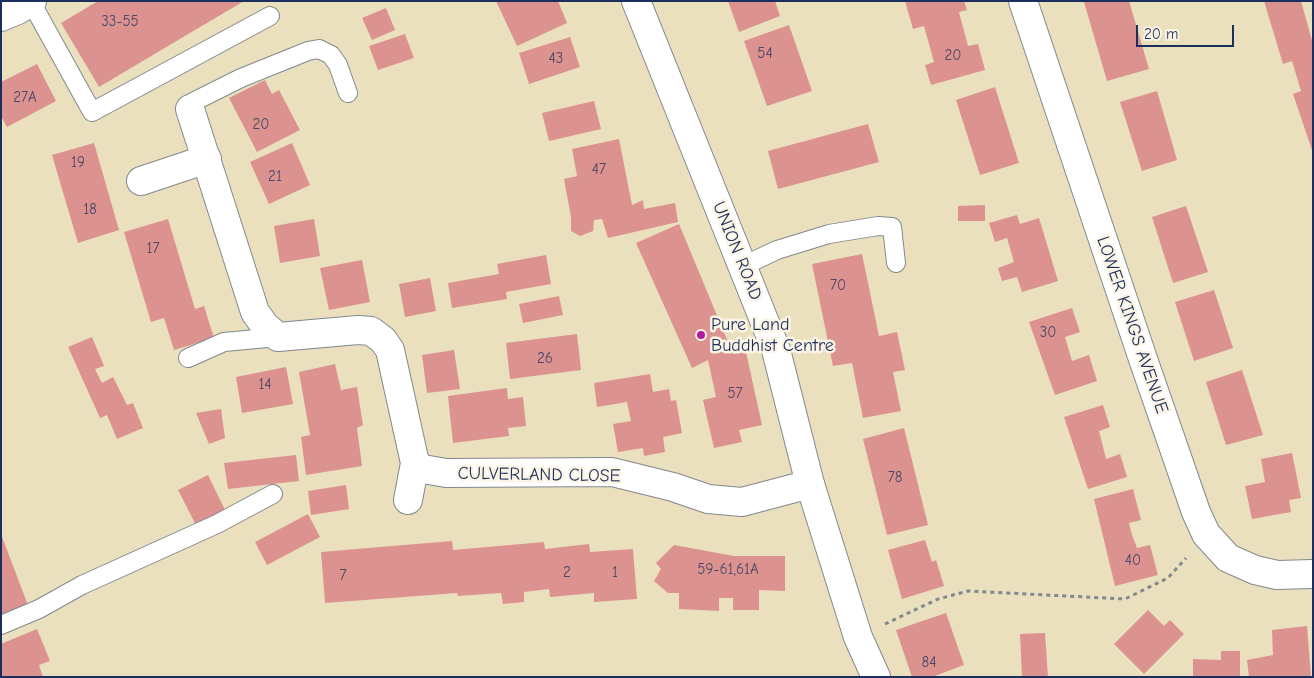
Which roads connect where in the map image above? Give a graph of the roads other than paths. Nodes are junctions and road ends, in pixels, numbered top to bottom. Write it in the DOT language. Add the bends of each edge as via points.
graph roads {
  1 [pos="636,1"];
  2 [pos="1023,1"];
  3 [pos="31,2"];
  4 [pos="270,16"];
  5 [pos="1,17"];
  6 [pos="348,93"];
  7 [pos="190,108"];
  8 [pos="207,160"];
  9 [pos="141,181"];
  10 [pos="896,263"];
  11 [pos="743,266"];
  12 [pos="278,337"];
  13 [pos="188,358"];
  14 [pos="415,463"];
  15 [pos="810,484"];
  16 [pos="273,494"];
  17 [pos="408,500"];
  18 [pos="1313,574"];
  19 [pos="1,625"];
  20 [pos="876,677"];
  1 -- 11 [label="street, UNION ROAD"];
  2 -- 18 [label="street, LOWER KINGS AVENUE" via="1143,359 1206,534 1228,558 1256,570 1277,575"];
  3 -- 4 [label="lane" via="92,112"];
  3 -- 5 [label="street"];
  6 -- 7 [label="lane" via="338,65 331,56 319,49 308,50 241,78 193,102"];
  7 -- 8 [label="street"];
  8 -- 9 [label="street"];
  8 -- 12 [label="street" via="256,312"];
  10 -- 11 [label="lane" via="892,227 878,226 829,234 777,250"];
  11 -- 15 [label="street, UNION ROAD" via="776,350"];
  12 -- 13 [label="lane" via="224,342"];
  12 -- 14 [label="street" via="358,330 371,331 383,340 390,350"];
  14 -- 15 [label="street, CULVERLAND CLOSE" via="422,469 446,473 612,472 708,499 742,502"];
  14 -- 17 [label="street"];
  15 -- 20 [label="street, UNION ROAD" via="858,637"];
  16 -- 19 [label="lane"];
}
